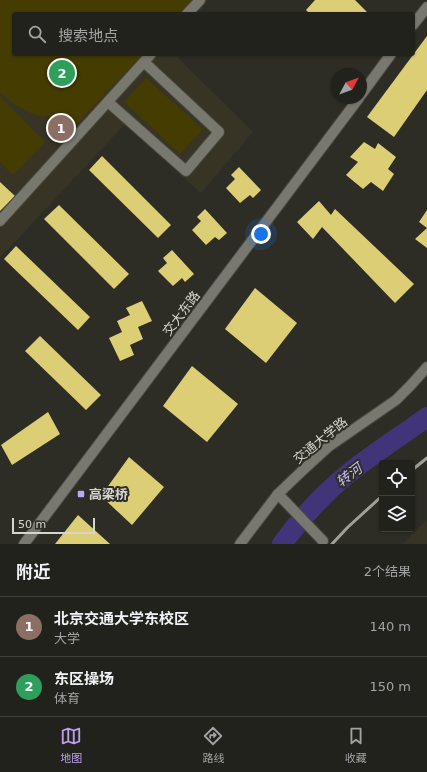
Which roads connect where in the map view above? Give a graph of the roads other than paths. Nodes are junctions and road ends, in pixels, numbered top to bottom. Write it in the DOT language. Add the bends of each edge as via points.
graph roads {
  1 [pos="200,0"];
  2 [pos="427,7"];
  3 [pos="189,12"];
  4 [pos="415,22"];
  5 [pos="149,56"];
  6 [pos="390,56"];
  7 [pos="144,62"];
  8 [pos="367,87"];
  9 [pos="108,102"];
  10 [pos="354,104"];
  11 [pos="0,221"];
  12 [pos="427,367"];
  13 [pos="278,494"];
  14 [pos="320,537"];
  15 [pos="24,544"];
  16 [pos="240,544"];
  1 -- 3 [label="street"];
  2 -- 4 [label="street"];
  5 -- 7 [label="street"];
  6 -- 8 [label="street"];
  7 -- 9 [label="street"];
  7 -- 9 [label="street" via="219,132 186,171"];
  9 -- 11 [label="street"];
  10 -- 15 [label="street, 交大东路"];
  12 -- 13 [label="street, 交通大学路" via="396,400 328,447"];
  13 -- 14 [label="street"];
  13 -- 16 [label="street, 交通大学路"];
}
